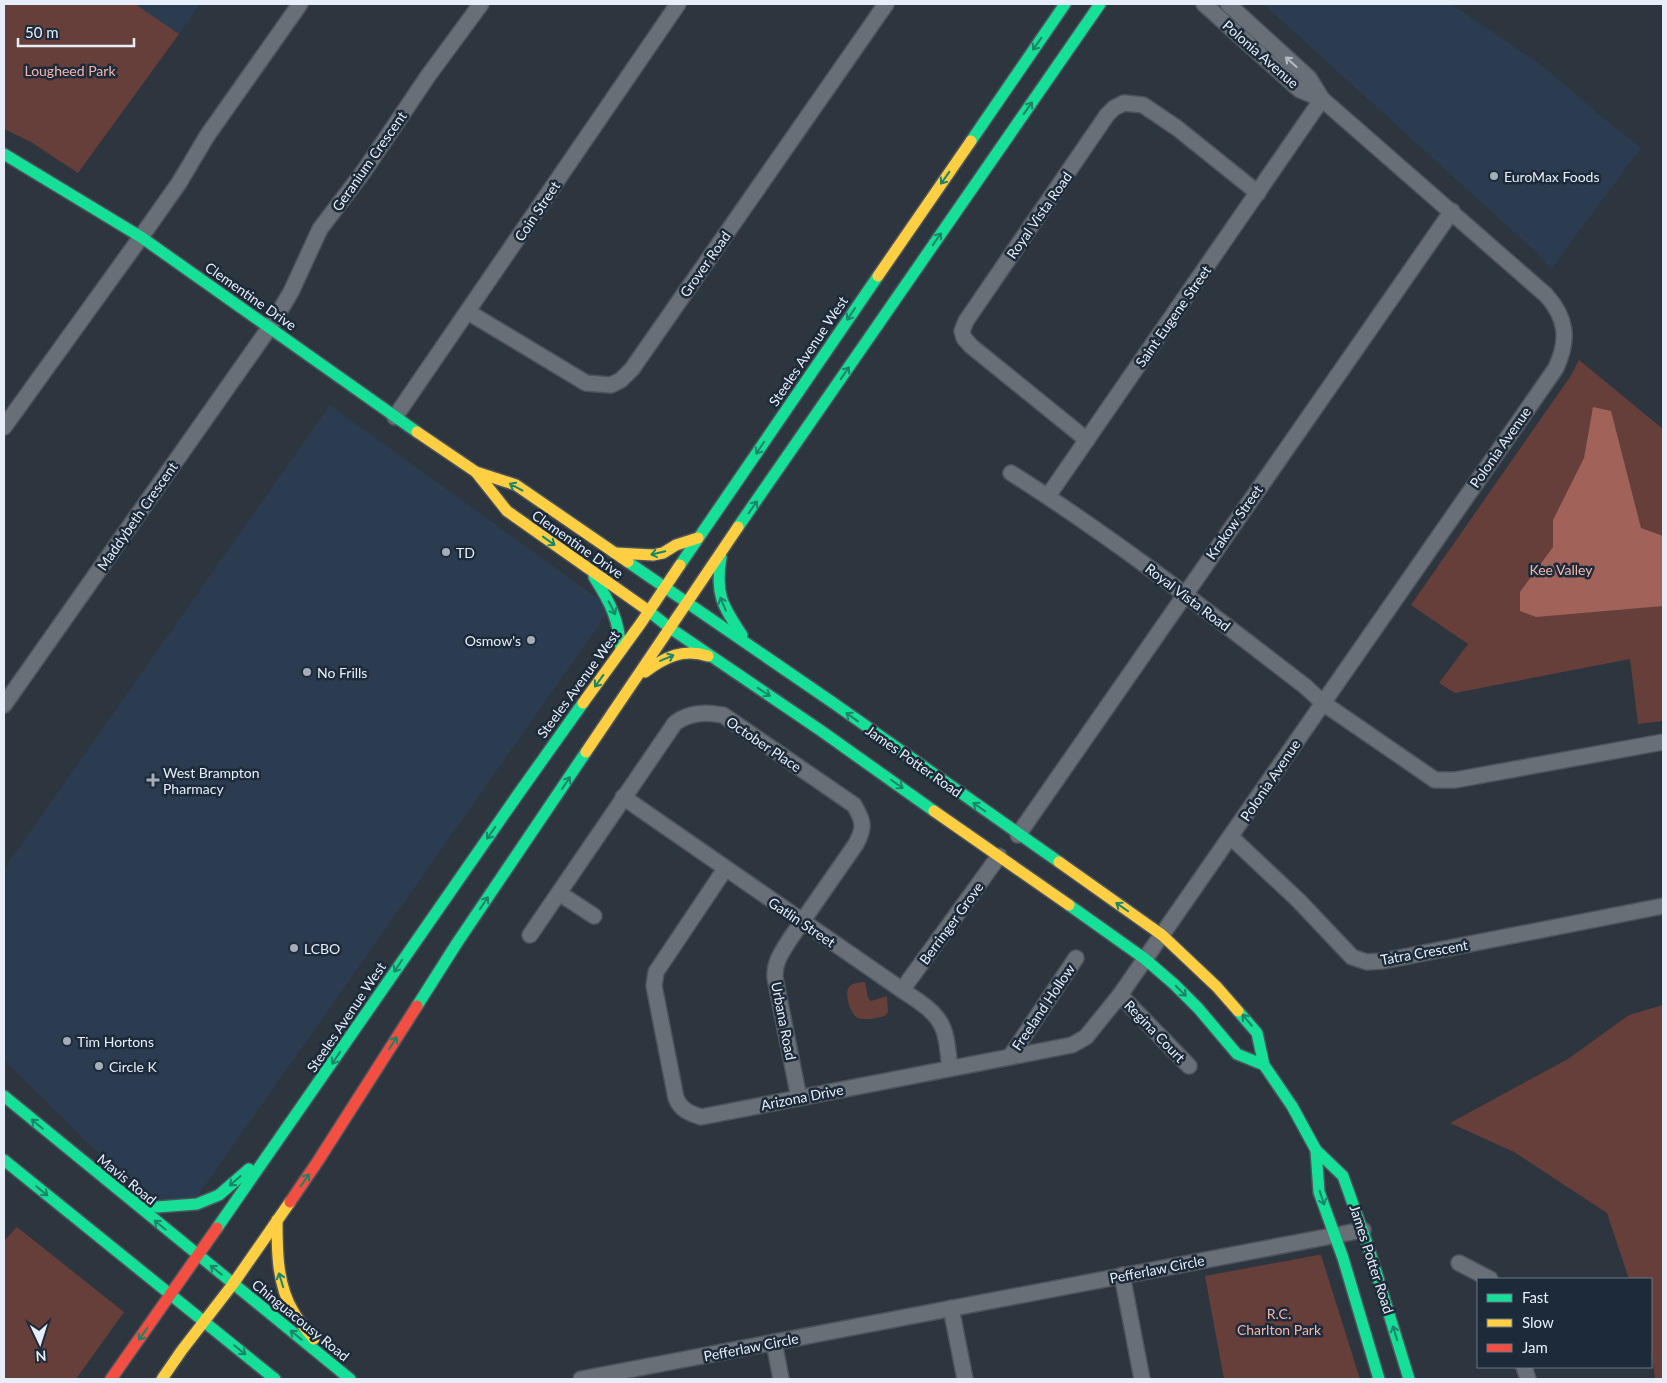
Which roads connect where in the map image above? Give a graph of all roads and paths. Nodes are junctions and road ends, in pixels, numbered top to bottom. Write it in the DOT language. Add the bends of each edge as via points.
graph roads {
  1 [pos="300,4"];
  2 [pos="481,4"];
  3 [pos="678,4"];
  4 [pos="886,4"];
  5 [pos="1065,4"];
  6 [pos="1100,4"];
  7 [pos="1204,4"];
  8 [pos="1228,4"];
  9 [pos="1322,100"];
  10 [pos="4,154"];
  11 [pos="1258,193"];
  12 [pos="1452,211"];
  13 [pos="141,238"];
  14 [pos="468,312"];
  15 [pos="270,327"];
  16 [pos="395,418"];
  17 [pos="4,427"];
  18 [pos="1087,440"];
  19 [pos="476,472"];
  20 [pos="1011,473"];
  21 [pos="1048,496"];
  22 [pos="698,538"];
  23 [pos="725,547"];
  24 [pos="615,553"];
  25 [pos="590,571"];
  26 [pos="664,588"];
  27 [pos="1184,594"];
  28 [pos="688,604"];
  29 [pos="649,611"];
  30 [pos="670,628"];
  31 [pos="749,645"];
  32 [pos="621,650"];
  33 [pos="724,664"];
  34 [pos="630,688"];
  35 [pos="1322,703"];
  36 [pos="4,705"];
  37 [pos="1663,742"];
  38 [pos="623,797"];
  39 [pos="1018,835"];
  40 [pos="1231,837"];
  41 [pos="999,856"];
  42 [pos="725,869"];
  43 [pos="559,893"];
  44 [pos="1663,906"];
  45 [pos="594,916"];
  46 [pos="802,921"];
  47 [pos="530,935"];
  48 [pos="1162,935"];
  49 [pos="1076,958"];
  50 [pos="1145,959"];
  51 [pos="902,990"];
  52 [pos="1120,995"];
  53 [pos="1010,1057"];
  54 [pos="1264,1065"];
  55 [pos="1189,1066"];
  56 [pos="950,1068"];
  57 [pos="4,1096"];
  58 [pos="799,1098"];
  59 [pos="272,1150"];
  60 [pos="1316,1150"];
  61 [pos="4,1160"];
  62 [pos="117,1190"];
  63 [pos="276,1220"];
  64 [pos="1363,1230"];
  65 [pos="1335,1235"];
  66 [pos="198,1256"];
  67 [pos="1459,1263"];
  68 [pos="1122,1275"];
  69 [pos="1488,1278"];
  70 [pos="233,1284"];
  71 [pos="171,1294"];
  72 [pos="951,1308"];
  73 [pos="204,1321"];
  74 [pos="774,1342"];
  75 [pos="334,1365"];
  76 [pos="111,1379"];
  77 [pos="162,1379"];
  78 [pos="275,1379"];
  79 [pos="350,1379"];
  80 [pos="581,1379"];
  81 [pos="781,1379"];
  82 [pos="965,1379"];
  83 [pos="1142,1379"];
  84 [pos="1379,1379"];
  85 [pos="1409,1379"];
  1 -- 13 [label="street" via="207,136"];
  2 -- 15 [label="street, Geranium Crescent" via="364,172 320,229 291,292"];
  3 -- 14 [label="street, Coin Street"];
  4 -- 14 [label="street, Grover Road" via="632,370 621,380 611,385 586,382"];
  5 -- 22 [label="main road, Steeles Avenue West, one-way"];
  23 -- 6 [label="main road, one-way"];
  7 -- 9 [label="street, Polonia Avenue" via="1300,90"];
  9 -- 8 [label="street, Polonia Avenue, one-way" via="1309,78"];
  9 -- 11 [label="street, Saint Eugene Street"];
  9 -- 12 [label="street, Polonia Avenue"];
  10 -- 13 [label="main road, Clementine Drive"];
  11 -- 18 [label="street, Saint Eugene Street"];
  11 -- 18 [label="street, Royal Vista Road" via="1143,105 1124,103 1107,114 962,331 970,346"];
  12 -- 27 [label="street, Krakow Street"];
  12 -- 35 [label="street, Polonia Avenue" via="1552,302 1559,311 1565,330 1564,346 1556,368"];
  13 -- 15 [label="main road, Clementine Drive"];
  13 -- 17 [label="street"];
  14 -- 16 [label="street, Coin Street"];
  15 -- 16 [label="main road, Clementine Drive"];
  15 -- 36 [label="street, Maddybeth Crescent"];
  16 -- 19 [label="main road, Clementine Drive"];
  18 -- 21 [label="street, Saint Eugene Street"];
  24 -- 19 [label="main road, Clementine Drive, one-way" via="516,485"];
  19 -- 25 [label="main road, Clementine Drive, one-way" via="507,511"];
  20 -- 21 [label="street"];
  21 -- 27 [label="street, Royal Vista Road"];
  22 -- 24 [label="main road, one-way" via="653,555"];
  22 -- 26 [label="main road, Steeles Avenue West"];
  23 -- 28 [label="main road"];
  31 -- 23 [label="main road, one-way" via="726,611 718,590 717,576"];
  24 -- 26 [label="main road, Clementine Drive"];
  25 -- 29 [label="main road, Clementine Drive"];
  25 -- 32 [label="main road, one-way" via="616,613"];
  26 -- 28 [label="main road, James Potter Road"];
  26 -- 29 [label="main road, Steeles Avenue West"];
  27 -- 35 [label="street, Royal Vista Road" via="1306,687"];
  27 -- 39 [label="street, Krakow Street"];
  28 -- 30 [label="main road"];
  28 -- 31 [label="main road, James Potter Road"];
  29 -- 30 [label="main road, James Potter Road"];
  29 -- 32 [label="main road, Steeles Avenue West"];
  30 -- 33 [label="main road, James Potter Road"];
  30 -- 34 [label="main road"];
  39 -- 31 [label="main road, James Potter Road, one-way"];
  32 -- 59 [label="main road, Steeles Avenue West, one-way"];
  34 -- 33 [label="main road, one-way" via="644,673 675,654 702,654"];
  33 -- 41 [label="main road, James Potter Road, one-way"];
  63 -- 34 [label="main road, one-way" via="318,1161 457,943"];
  35 -- 37 [label="street" via="1435,780 1455,780"];
  35 -- 40 [label="street, Polonia Avenue"];
  38 -- 42 [label="street, Gatlin Street"];
  38 -- 43 [label="street, October Place"];
  38 -- 46 [label="street, October Place" via="675,723 682,718 708,712 724,715 854,805 862,817 863,830"];
  48 -- 39 [label="main road, James Potter Road, one-way"];
  40 -- 44 [label="street, Tatra Crescent" via="1352,956 1367,962"];
  40 -- 48 [label="street"];
  41 -- 50 [label="main road, James Potter Road"];
  41 -- 51 [label="street, Berringer Grove"];
  42 -- 46 [label="street, Gatlin Street"];
  42 -- 58 [label="street, Arizona Drive" via="656,972 654,986 676,1098 687,1113 702,1116"];
  43 -- 45 [label="street"];
  43 -- 47 [label="street, October Place"];
  46 -- 51 [label="street, Gatlin Street"];
  46 -- 58 [label="street, Urbana Road" via="774,968"];
  48 -- 50 [label="street"];
  54 -- 48 [label="main road, James Potter Road, one-way" via="1257,1033 1217,986"];
  49 -- 53 [label="street, Freeland Hollow"];
  50 -- 52 [label="street, Arizona Drive"];
  50 -- 54 [label="main road, James Potter Road, one-way" via="1198,1008 1238,1054"];
  51 -- 56 [label="street, Gatlin Street" via="938,1018 944,1029"];
  52 -- 53 [label="street, Arizona Drive" via="1086,1037 1072,1045"];
  52 -- 55 [label="street, Regina Court"];
  53 -- 56 [label="street, Arizona Drive"];
  54 -- 60 [label="main road, James Potter Road"];
  56 -- 58 [label="street, Arizona Drive"];
  62 -- 57 [label="main road, Mavis Road, one-way"];
  59 -- 62 [label="main road, one-way" via="219,1195 197,1204 157,1207"];
  59 -- 66 [label="main road, Steeles Avenue West"];
  60 -- 64 [label="main road, James Potter Road" via="1343,1176"];
  60 -- 65 [label="main road, James Potter Road, one-way" via="1319,1192"];
  61 -- 71 [label="main road, one-way"];
  66 -- 62 [label="main road, Mavis Road, one-way"];
  63 -- 70 [label="main road"];
  75 -- 63 [label="main road, one-way" via="291,1308 278,1269"];
  64 -- 65 [label="street, Pefferlaw Circle"];
  85 -- 64 [label="main road, James Potter Road, one-way"];
  65 -- 68 [label="street, Pefferlaw Circle"];
  65 -- 84 [label="main road, James Potter Road"];
  70 -- 66 [label="main road, Mavis Road, one-way"];
  66 -- 71 [label="main road, Steeles Avenue West"];
  67 -- 69 [label="street"];
  68 -- 72 [label="street, Pefferlaw Circle"];
  68 -- 83 [label="street"];
  70 -- 73 [label="main road"];
  75 -- 70 [label="main road, Chinguacousy Road, one-way"];
  71 -- 73 [label="main road"];
  71 -- 76 [label="main road, Steeles Avenue West, one-way"];
  72 -- 74 [label="street, Pefferlaw Circle"];
  72 -- 82 [label="street"];
  73 -- 77 [label="main road"];
  73 -- 78 [label="main road, one-way"];
  74 -- 80 [label="street, Pefferlaw Circle"];
  74 -- 81 [label="street"];
  75 -- 79 [label="main road, Chinguacousy Road"];
}
